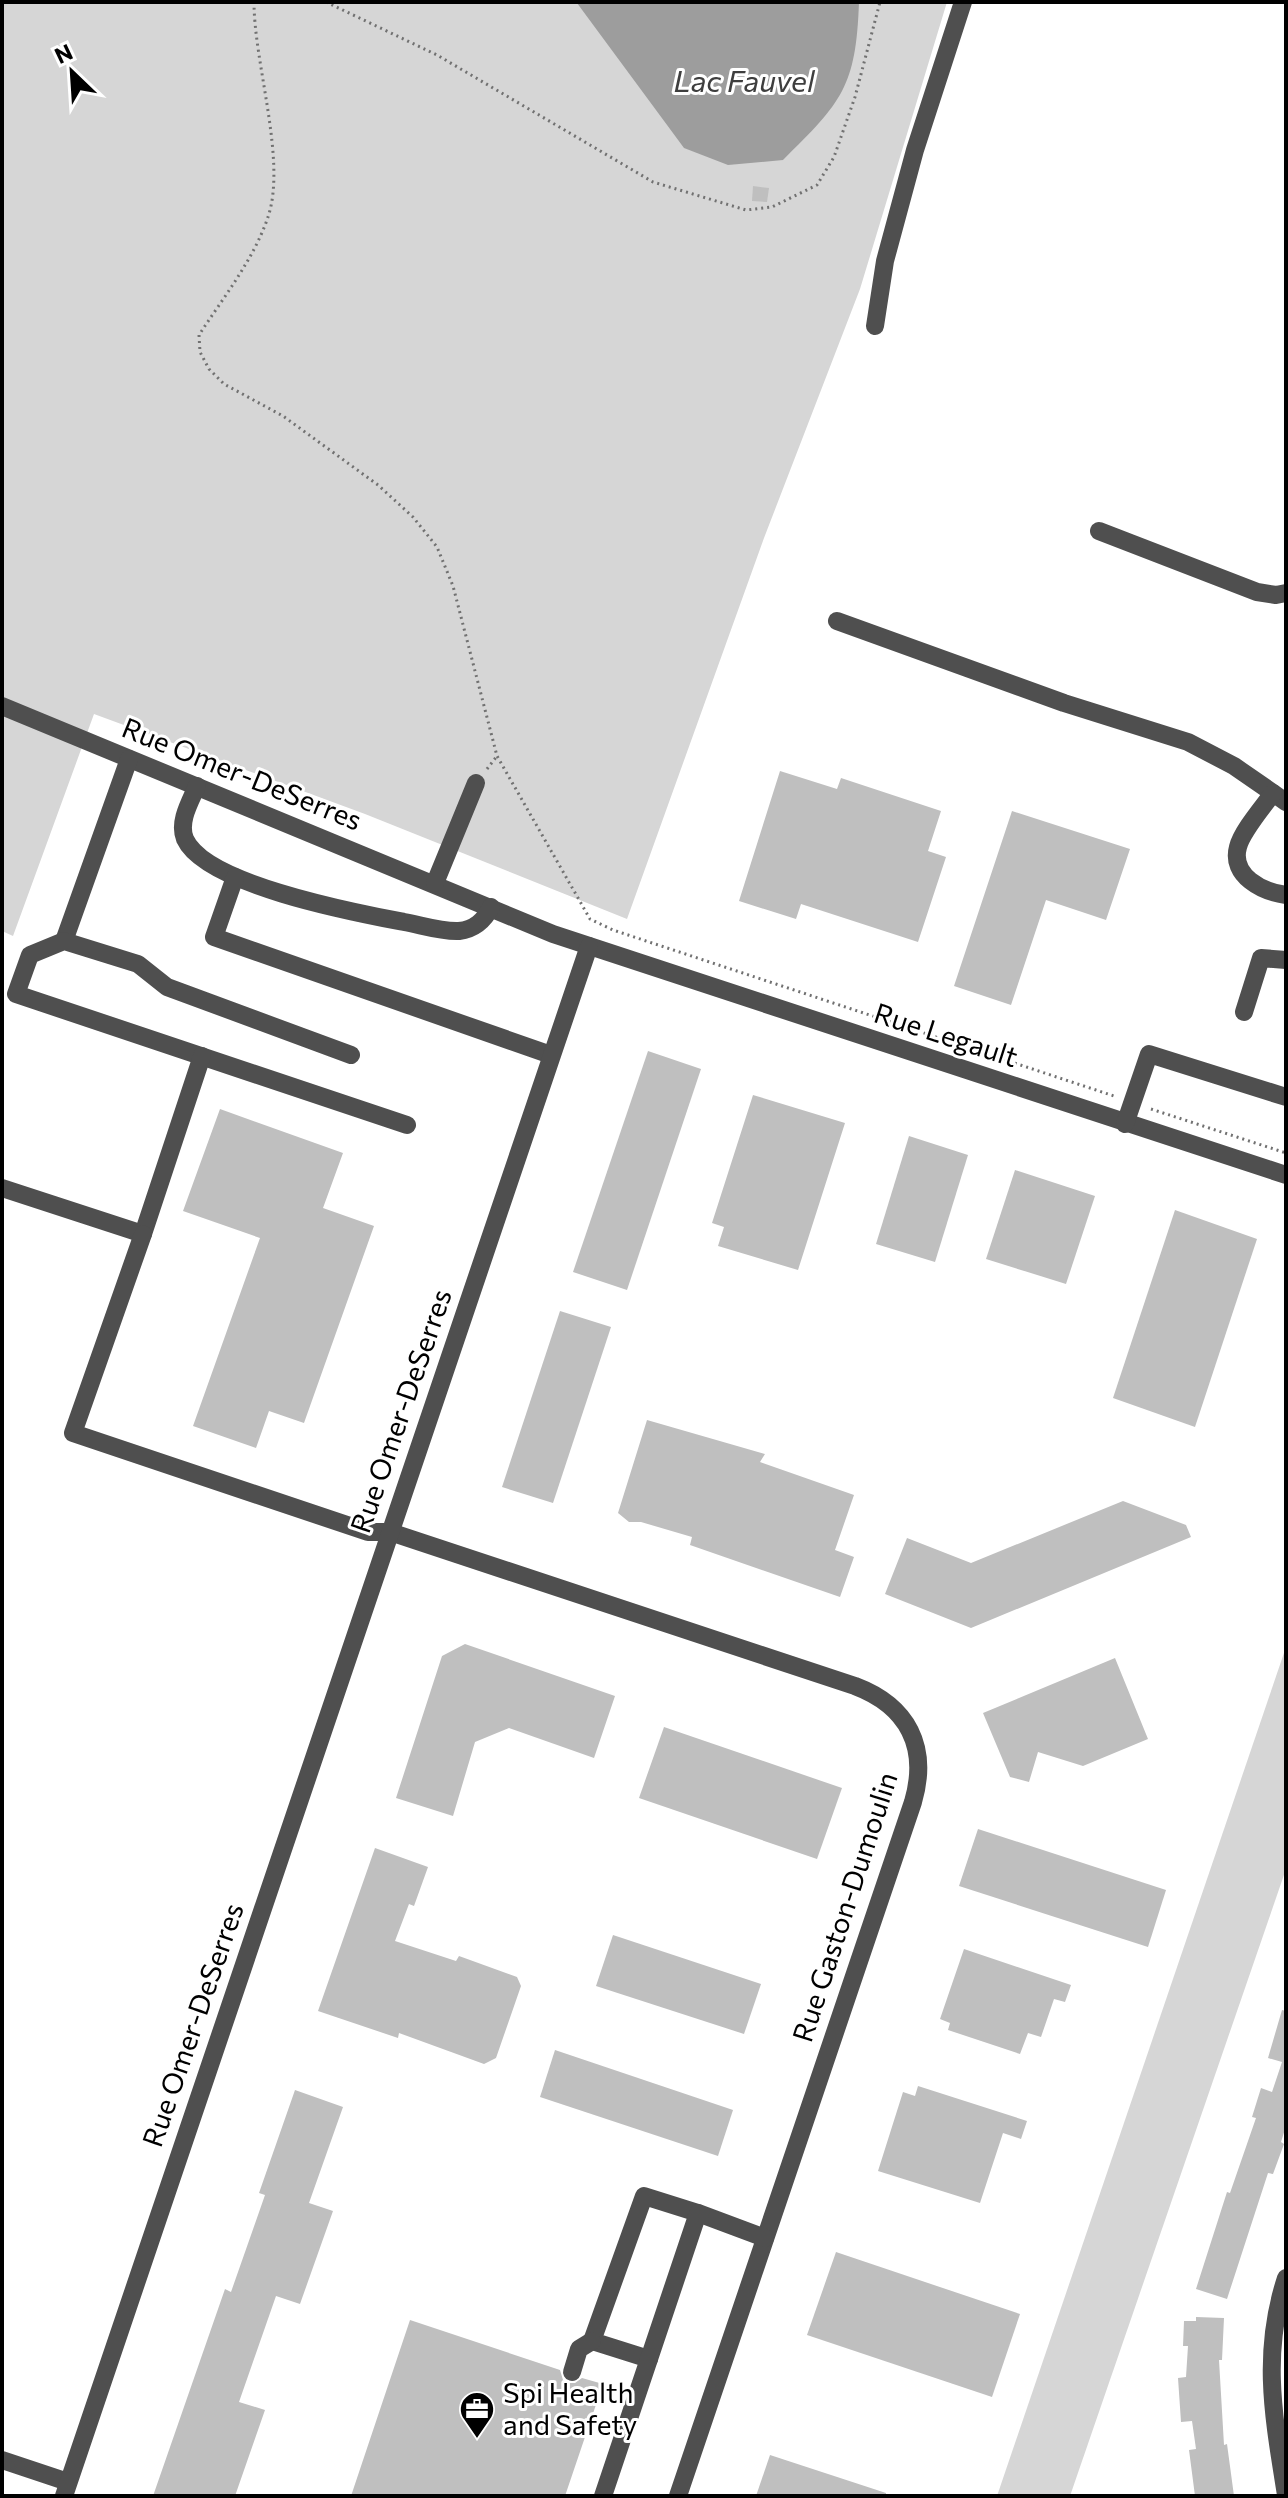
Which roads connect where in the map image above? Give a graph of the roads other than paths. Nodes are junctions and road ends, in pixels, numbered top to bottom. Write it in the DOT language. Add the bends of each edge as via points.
graph roads {
  1 [pos="963,2"];
  2 [pos="875,326"];
  3 [pos="1099,531"];
  4 [pos="1286,593"];
  5 [pos="837,621"];
  6 [pos="2,706"];
  7 [pos="129,759"];
  8 [pos="476,783"];
  9 [pos="197,786"];
  10 [pos="1280,798"];
  11 [pos="235,877"];
  12 [pos="435,883"];
  13 [pos="1286,895"];
  14 [pos="491,907"];
  15 [pos="64,941"];
  16 [pos="589,946"];
  17 [pos="1286,960"];
  18 [pos="9,992"];
  19 [pos="1244,1012"];
  20 [pos="351,1055"];
  21 [pos="551,1055"];
  22 [pos="202,1056"];
  23 [pos="1286,1097"];
  24 [pos="1125,1124"];
  25 [pos="407,1125"];
  26 [pos="1286,1175"];
  27 [pos="2,1188"];
  28 [pos="143,1234"];
  29 [pos="390,1532"];
  30 [pos="698,2213"];
  31 [pos="765,2238"];
  32 [pos="1286,2278"];
  33 [pos="592,2341"];
  34 [pos="649,2359"];
  35 [pos="572,2372"];
  36 [pos="2,2460"];
  37 [pos="66,2489"];
  38 [pos="1286,2495"];
  39 [pos="603,2496"];
  40 [pos="678,2496"];
  1 -- 2 [label="street" via="885,261"];
  3 -- 4 [label="street" via="1257,592"];
  5 -- 10 [label="street" via="1178,738 1234,766"];
  6 -- 7 [label="street, Rue Omer-DeSerres"];
  7 -- 9 [label="street, Rue Omer-DeSerres"];
  7 -- 15 [label="street"];
  8 -- 12 [label="street"];
  9 -- 11 [label="street" via="185,817 186,841"];
  9 -- 12 [label="street, Rue Omer-DeSerres"];
  10 -- 13 [label="street" via="1242,840 1238,856 1253,884"];
  11 -- 14 [label="street" via="330,908 452,931 475,926"];
  11 -- 21 [label="street" via="214,937"];
  12 -- 14 [label="street, Rue Omer-DeSerres"];
  14 -- 16 [label="street, Rue Omer-DeSerres"];
  15 -- 18 [label="street" via="30,955"];
  15 -- 20 [label="street" via="138,964 167,987"];
  16 -- 21 [label="street, Rue Omer-DeSerres"];
  16 -- 24 [label="street, Rue Legault"];
  17 -- 19 [label="street" via="1261,958"];
  18 -- 22 [label="street"];
  21 -- 29 [label="street, Rue Omer-DeSerres"];
  22 -- 25 [label="street"];
  22 -- 28 [label="street"];
  23 -- 24 [label="street" via="1149,1054"];
  24 -- 26 [label="street, Rue Legault"];
  27 -- 28 [label="street"];
  28 -- 29 [label="street, Rue Gaston-Dumoulin" via="73,1433 368,1532"];
  29 -- 31 [label="street, Rue Gaston-Dumoulin" via="855,1686 885,1701 907,1726 919,1760 917,1788"];
  29 -- 37 [label="street, Rue Omer-DeSerres"];
  30 -- 31 [label="street"];
  30 -- 33 [label="street" via="644,2196"];
  30 -- 34 [label="street"];
  31 -- 40 [label="street, Rue Gaston-Dumoulin"];
  32 -- 38 [label="street" via="1275,2310 1270,2356 1271,2402"];
  33 -- 34 [label="street"];
  33 -- 35 [label="street" via="579,2349"];
  34 -- 39 [label="street"];
  36 -- 37 [label="street"];
}
